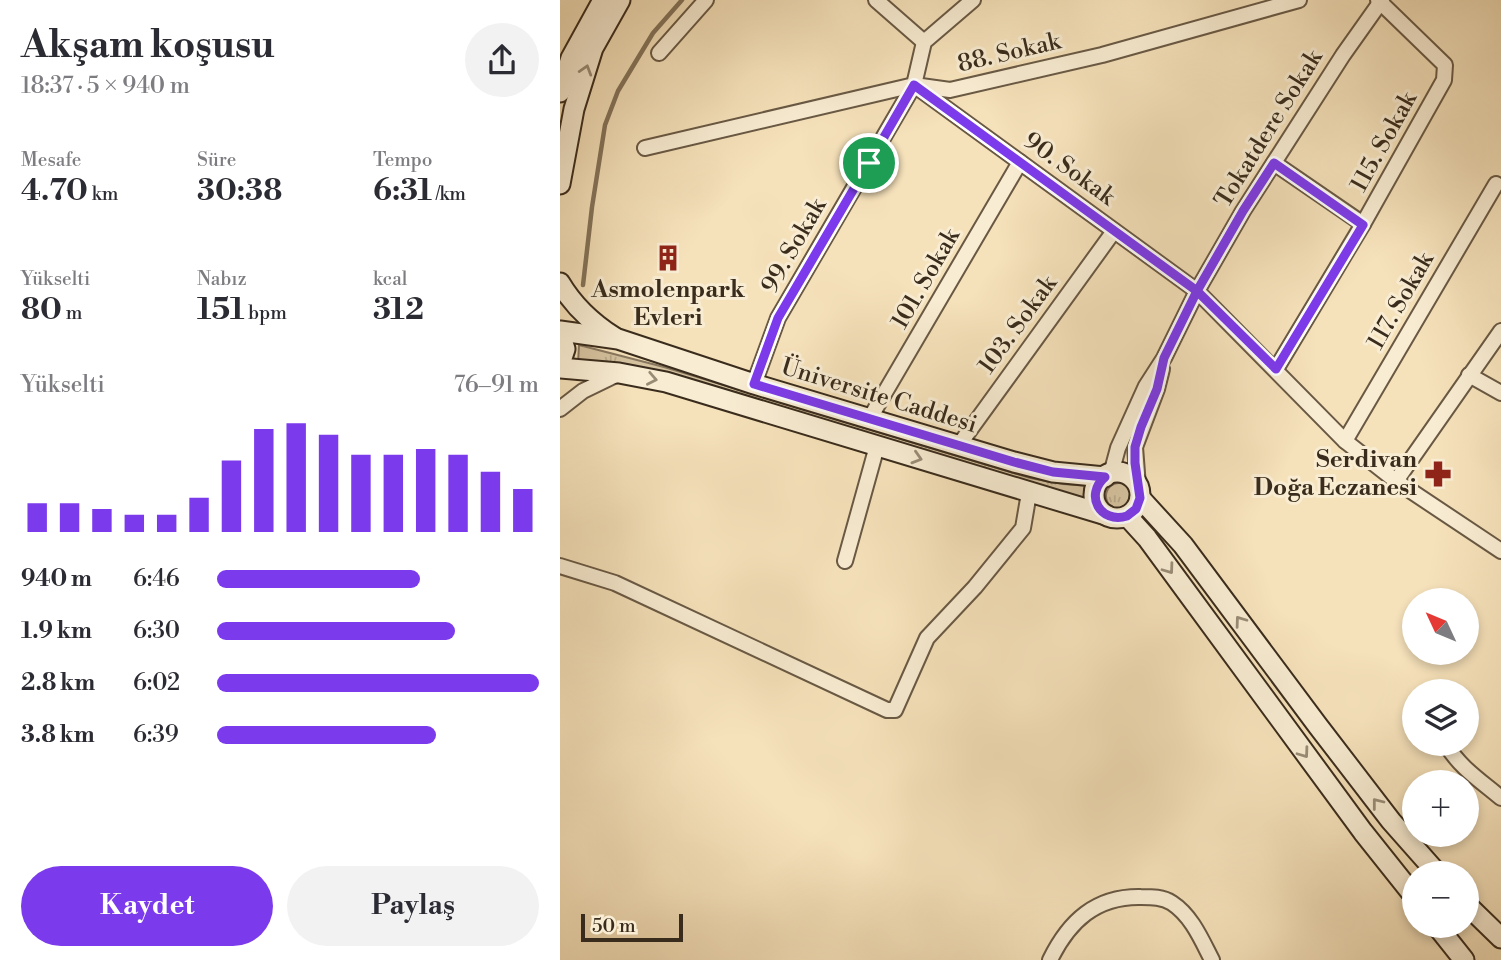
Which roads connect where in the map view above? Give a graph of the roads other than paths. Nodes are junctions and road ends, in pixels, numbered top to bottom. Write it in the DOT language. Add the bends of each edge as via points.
graph roads {
  1 [pos="603,0"];
  2 [pos="620,0"];
  3 [pos="706,0"];
  4 [pos="876,0"];
  5 [pos="973,0"];
  6 [pos="1299,0"];
  7 [pos="1380,1"];
  8 [pos="924,42"];
  9 [pos="659,53"];
  10 [pos="914,85"];
  11 [pos="560,92"];
  12 [pos="645,148"];
  13 [pos="1020,162"];
  14 [pos="1274,163"];
  15 [pos="560,184"];
  16 [pos="1496,184"];
  17 [pos="1363,225"];
  18 [pos="1114,231"];
  19 [pos="560,283"];
  20 [pos="1197,291"];
  21 [pos="1501,331"];
  22 [pos="560,332"];
  23 [pos="618,339"];
  24 [pos="1164,358"];
  25 [pos="560,366"];
  26 [pos="1276,369"];
  27 [pos="620,373"];
  28 [pos="1469,375"];
  29 [pos="754,384"];
  30 [pos="1501,393"];
  31 [pos="560,409"];
  32 [pos="870,418"];
  33 [pos="1345,441"];
  34 [pos="959,445"];
  35 [pos="877,446"];
  36 [pos="1108,475"];
  37 [pos="1396,481"];
  38 [pos="1030,492"];
  39 [pos="1139,492"];
  40 [pos="1106,515"];
  41 [pos="1127,516"];
  42 [pos="1501,551"];
  43 [pos="845,561"];
  44 [pos="560,566"];
  45 [pos="1454,756"];
  46 [pos="1501,798"];
  47 [pos="1426,861"];
  48 [pos="1402,881"];
  49 [pos="1479,917"];
  50 [pos="1447,938"];
  51 [pos="1501,938"];
  52 [pos="1050,960"];
  53 [pos="1212,960"];
  54 [pos="1464,960"];
  1 -- 11 [label="main road" via="571,58"];
  15 -- 2 [label="main road, one-way" via="593,48"];
  3 -- 9 [label="street"];
  4 -- 8 [label="street"];
  5 -- 8 [label="street"];
  6 -- 10 [label="street, 88. Sokak" via="1102,55 950,90"];
  7 -- 14 [label="street, Tokatdere Sokak"];
  7 -- 17 [label="street, 115. Sokak" via="1445,65 1444,80"];
  8 -- 10 [label="street, 99. Sokak"];
  10 -- 12 [label="street, 88. Sokak"];
  10 -- 13 [label="street, 90. Sokak"];
  10 -- 29 [label="street, 99. Sokak" via="778,318"];
  13 -- 18 [label="street, 90. Sokak"];
  13 -- 32 [label="street, 101. Sokak"];
  14 -- 17 [label="street"];
  14 -- 20 [label="street, Tokatdere Sokak"];
  16 -- 33 [label="street, 117. Sokak"];
  17 -- 26 [label="street, 115. Sokak"];
  18 -- 20 [label="street, 90. Sokak"];
  18 -- 34 [label="street, 103. Sokak"];
  19 -- 23 [label="main road" via="596,326"];
  20 -- 24 [label="street, Tokatdere Sokak"];
  20 -- 26 [label="street, 90. Sokak"];
  21 -- 28 [label="street"];
  22 -- 23 [label="main road, Üniversite Caddesi"];
  22 -- 25 [label="main road" via="565,349"];
  23 -- 29 [label="main road, Üniversite Caddesi"];
  24 -- 36 [label="street, Tokatdere Sokak" via="1146,386"];
  24 -- 39 [label="street, Tokatdere Sokak" via="1135,447"];
  25 -- 27 [label="main road, Üniversite Caddesi"];
  26 -- 33 [label="street, 90. Sokak"];
  27 -- 31 [label="street" via="583,391"];
  27 -- 35 [label="main road, Üniversite Caddesi, one-way" via="666,382"];
  28 -- 30 [label="street"];
  28 -- 37 [label="street"];
  29 -- 32 [label="main road, Üniversite Caddesi"];
  32 -- 34 [label="main road, Üniversite Caddesi"];
  33 -- 37 [label="street, 90. Sokak"];
  34 -- 36 [label="main road, Üniversite Caddesi" via="1053,472"];
  35 -- 38 [label="main road, Üniversite Caddesi, one-way"];
  35 -- 43 [label="street"];
  36 -- 39 [label="main road" via="1130,477"];
  36 -- 40 [label="main road" via="1097,484 1094,496"];
  37 -- 42 [label="street, 90. Sokak"];
  38 -- 40 [label="main road, Üniversite Caddesi"];
  38 -- 44 [label="street" via="1023,528 928,638 895,710 830,685 615,583"];
  39 -- 41 [label="main road" via="1136,509"];
  47 -- 39 [label="main road, one-way"];
  40 -- 41 [label="main road"];
  41 -- 48 [label="main road, one-way"];
  45 -- 46 [label="street"];
  49 -- 51 [label="main road"];
  50 -- 54 [label="main road"];
  52 -- 53 [label="street" via="1080,918 1122,897 1157,897 1171,902 1192,924"];
}
